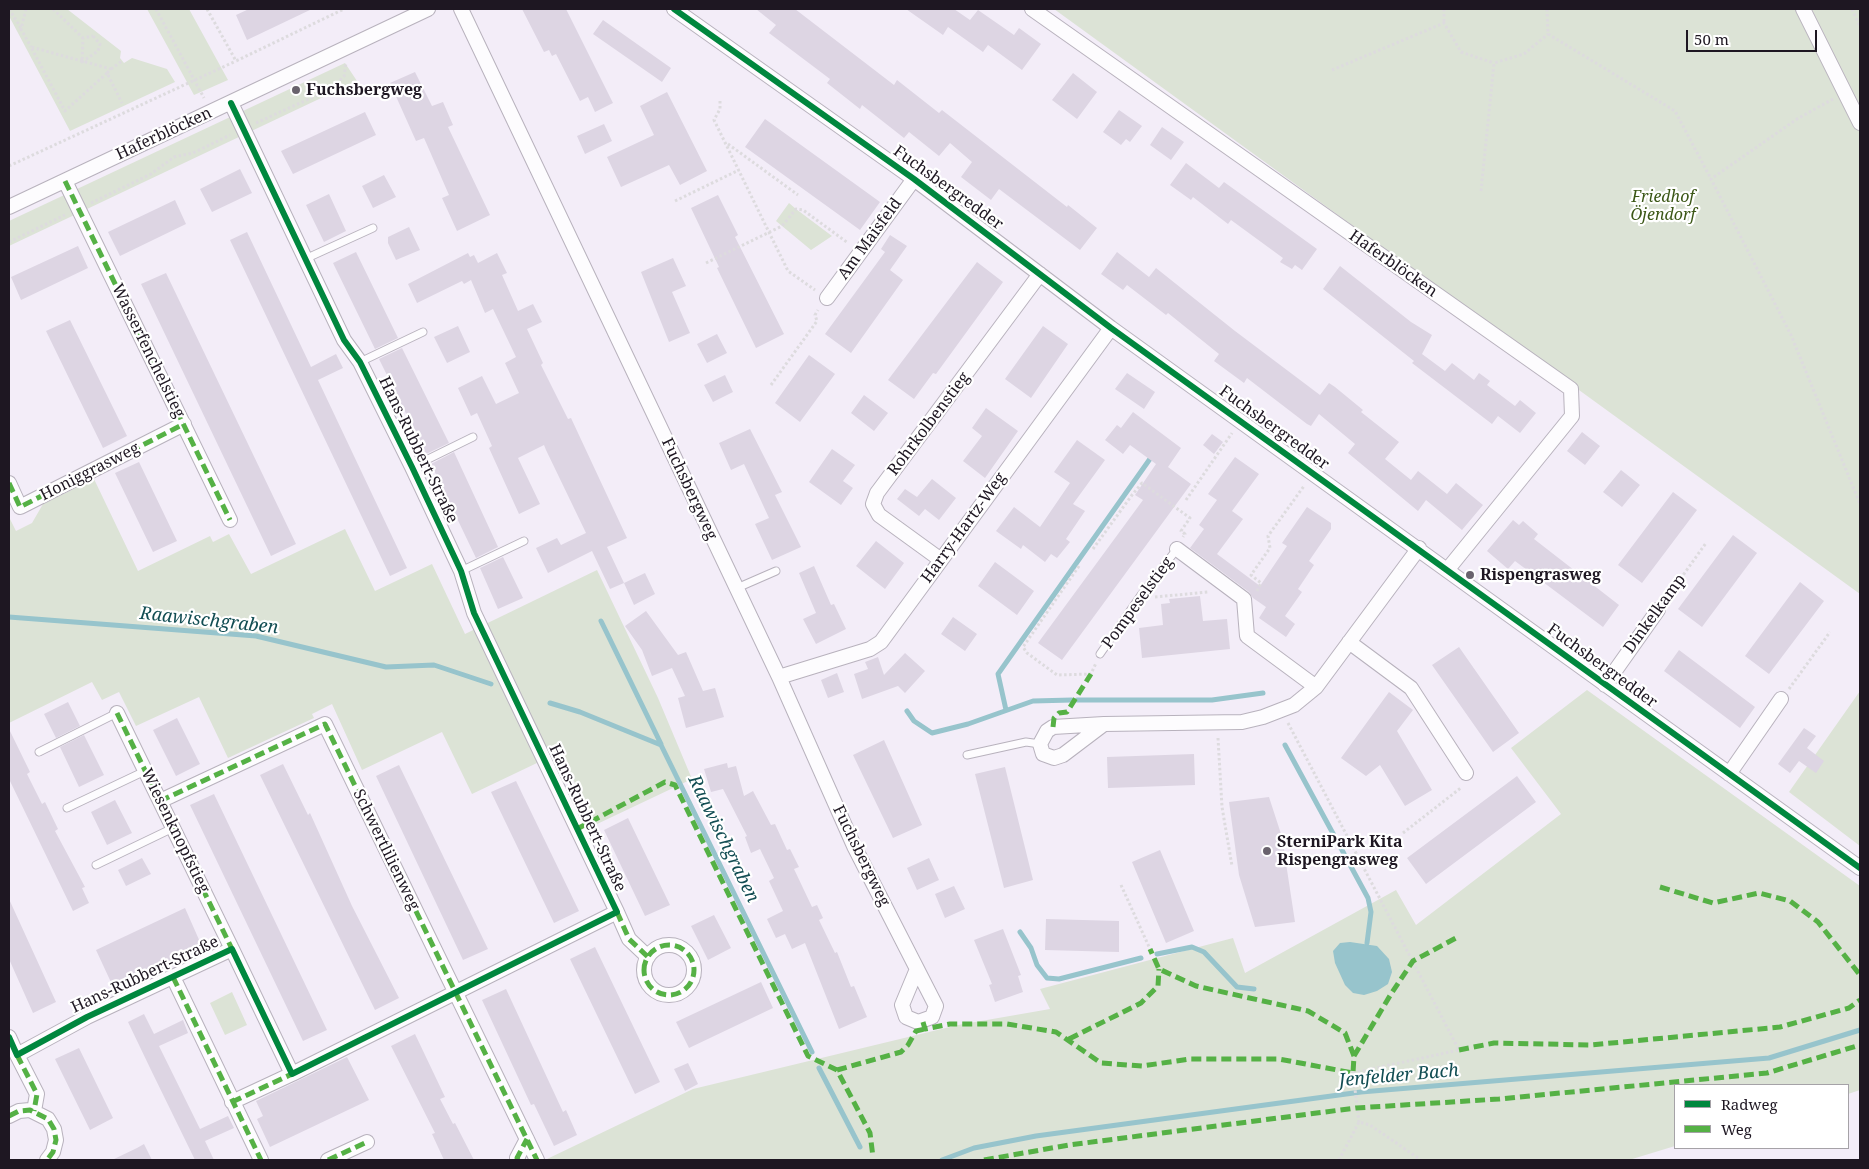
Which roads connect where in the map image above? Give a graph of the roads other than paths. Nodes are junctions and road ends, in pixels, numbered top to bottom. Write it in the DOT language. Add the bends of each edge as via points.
graph roads {
  1 [pos="428,9"];
  2 [pos="461,9"];
  3 [pos="674,9"];
  4 [pos="1032,9"];
  5 [pos="1803,9"];
  6 [pos="231,103"];
  7 [pos="1860,123"];
  8 [pos="914,179"];
  9 [pos="65,181"];
  10 [pos="9,207"];
  11 [pos="373,228"];
  12 [pos="305,259"];
  13 [pos="1040,274"];
  14 [pos="827,298"];
  15 [pos="1111,328"];
  16 [pos="423,332"];
  17 [pos="360,362"];
  18 [pos="184,424"];
  19 [pos="473,437"];
  20 [pos="412,467"];
  21 [pos="9,483"];
  22 [pos="230,520"];
  23 [pos="524,541"];
  24 [pos="1418,548"];
  25 [pos="1177,549"];
  26 [pos="941,560"];
  27 [pos="1448,569"];
  28 [pos="461,571"];
  29 [pos="776,571"];
  30 [pos="737,588"];
  31 [pos="1658,610"];
  32 [pos="1349,642"];
  33 [pos="1100,654"];
  34 [pos="779,677"];
  35 [pos="1605,685"];
  36 [pos="1316,687"];
  37 [pos="1782,700"];
  38 [pos="117,713"];
  39 [pos="1104,724"];
  40 [pos="1040,744"];
  41 [pos="39,752"];
  42 [pos="967,755"];
  43 [pos="145,771"];
  44 [pos="1466,773"];
  45 [pos="1729,774"];
  46 [pos="160,801"];
  47 [pos="67,808"];
  48 [pos="173,828"];
  49 [pos="96,865"];
  50 [pos="1860,868"];
  51 [pos="617,912"];
  52 [pos="232,949"];
  53 [pos="648,957"];
  54 [pos="917,969"];
  55 [pos="173,977"];
  56 [pos="456,993"];
  57 [pos="9,1037"];
  58 [pos="17,1055"];
  59 [pos="292,1074"];
  60 [pos="232,1102"];
  61 [pos="34,1111"];
  62 [pos="9,1116"];
  63 [pos="527,1139"];
  64 [pos="367,1142"];
  65 [pos="47,1160"];
  66 [pos="261,1160"];
  67 [pos="328,1160"];
  68 [pos="518,1160"];
  69 [pos="537,1160"];
  1 -- 6 [label="street, Haferblöcken"];
  2 -- 30 [label="street, Fuchsbergweg"];
  3 -- 8 [label="street, Fuchsbergredder"];
  4 -- 27 [label="street, Haferblöcken" via="1571,390 1572,416"];
  5 -- 7 [label="street"];
  6 -- 9 [label="street, Haferblöcken"];
  6 -- 12 [label="street, Hans-Rubbert-Straße"];
  8 -- 13 [label="street, Fuchsbergredder"];
  8 -- 14 [label="street, Am Maisfeld"];
  9 -- 10 [label="street, Haferblöcken"];
  9 -- 18 [label="street, Wasserfenchelstieg"];
  11 -- 12 [label="lane"];
  12 -- 17 [label="street, Hans-Rubbert-Straße" via="344,340"];
  13 -- 15 [label="street, Fuchsbergredder"];
  13 -- 26 [label="street, Rohrkolbenstieg" via="877,493 873,504 879,515"];
  15 -- 24 [label="street, Fuchsbergredder"];
  15 -- 26 [label="street, Harry-Hartz-Weg"];
  16 -- 17 [label="lane"];
  17 -- 20 [label="street, Hans-Rubbert-Straße"];
  18 -- 21 [label="street, Honiggrasweg" via="20,507"];
  18 -- 22 [label="street, Wasserfenchelstieg"];
  19 -- 20 [label="lane"];
  20 -- 28 [label="street, Hans-Rubbert-Straße"];
  23 -- 28 [label="lane"];
  24 -- 27 [label="street, Fuchsbergredder"];
  24 -- 32 [label="street"];
  25 -- 33 [label="lane, Pompeselstieg"];
  25 -- 36 [label="street, Pompeselstieg" via="1244,599 1247,636"];
  26 -- 34 [label="street, Harry-Hartz-Weg" via="881,642 870,649"];
  27 -- 35 [label="street, Fuchsbergredder"];
  28 -- 51 [label="street, Hans-Rubbert-Straße" via="474,613"];
  29 -- 30 [label="lane"];
  30 -- 34 [label="street, Fuchsbergweg"];
  31 -- 35 [label="street, Dinkelkamp"];
  32 -- 36 [label="street"];
  32 -- 44 [label="street" via="1411,688"];
  34 -- 54 [label="street, Fuchsbergweg" via="854,846"];
  35 -- 45 [label="street, Fuchsbergredder"];
  36 -- 39 [label="street" via="1306,698 1281,711 1242,722"];
  37 -- 45 [label="street"];
  38 -- 41 [label="lane"];
  38 -- 43 [label="street, Wiesenknopfstieg"];
  39 -- 40 [label="street" via="1053,727"];
  39 -- 40 [label="street" via="1063,755 1054,758 1044,754"];
  40 -- 42 [label="lane" via="1026,742"];
  43 -- 46 [label="street, Wiesenknopfstieg"];
  43 -- 47 [label="lane"];
  45 -- 50 [label="street, Fuchsbergredder"];
  46 -- 48 [label="street, Wiesenknopfstieg"];
  46 -- 56 [label="street, Schwertlilienweg" via="325,724"];
  48 -- 49 [label="lane"];
  48 -- 52 [label="street, Wiesenknopfstieg"];
  51 -- 53 [label="street" via="628,939"];
  51 -- 56 [label="street, Hans-Rubbert-Straße"];
  52 -- 55 [label="street, Hans-Rubbert-Straße"];
  52 -- 59 [label="street, Hans-Rubbert-Straße"];
  55 -- 58 [label="street, Hans-Rubbert-Straße" via="87,1017"];
  55 -- 60 [label="street, Hans-Rubbert-Straße"];
  56 -- 59 [label="street, Hans-Rubbert-Straße"];
  56 -- 63 [label="street, Schwertlilienweg"];
  57 -- 58 [label="street"];
  58 -- 61 [label="street" via="37,1094"];
  59 -- 60 [label="street, Hans-Rubbert-Straße"];
  60 -- 66 [label="street"];
  61 -- 62 [label="street" via="22,1110"];
  61 -- 65 [label="street" via="48,1119 55,1132 55,1148"];
  63 -- 68 [label="street"];
  63 -- 69 [label="street, Schwertlilienweg"];
  64 -- 67 [label="street"];
}
